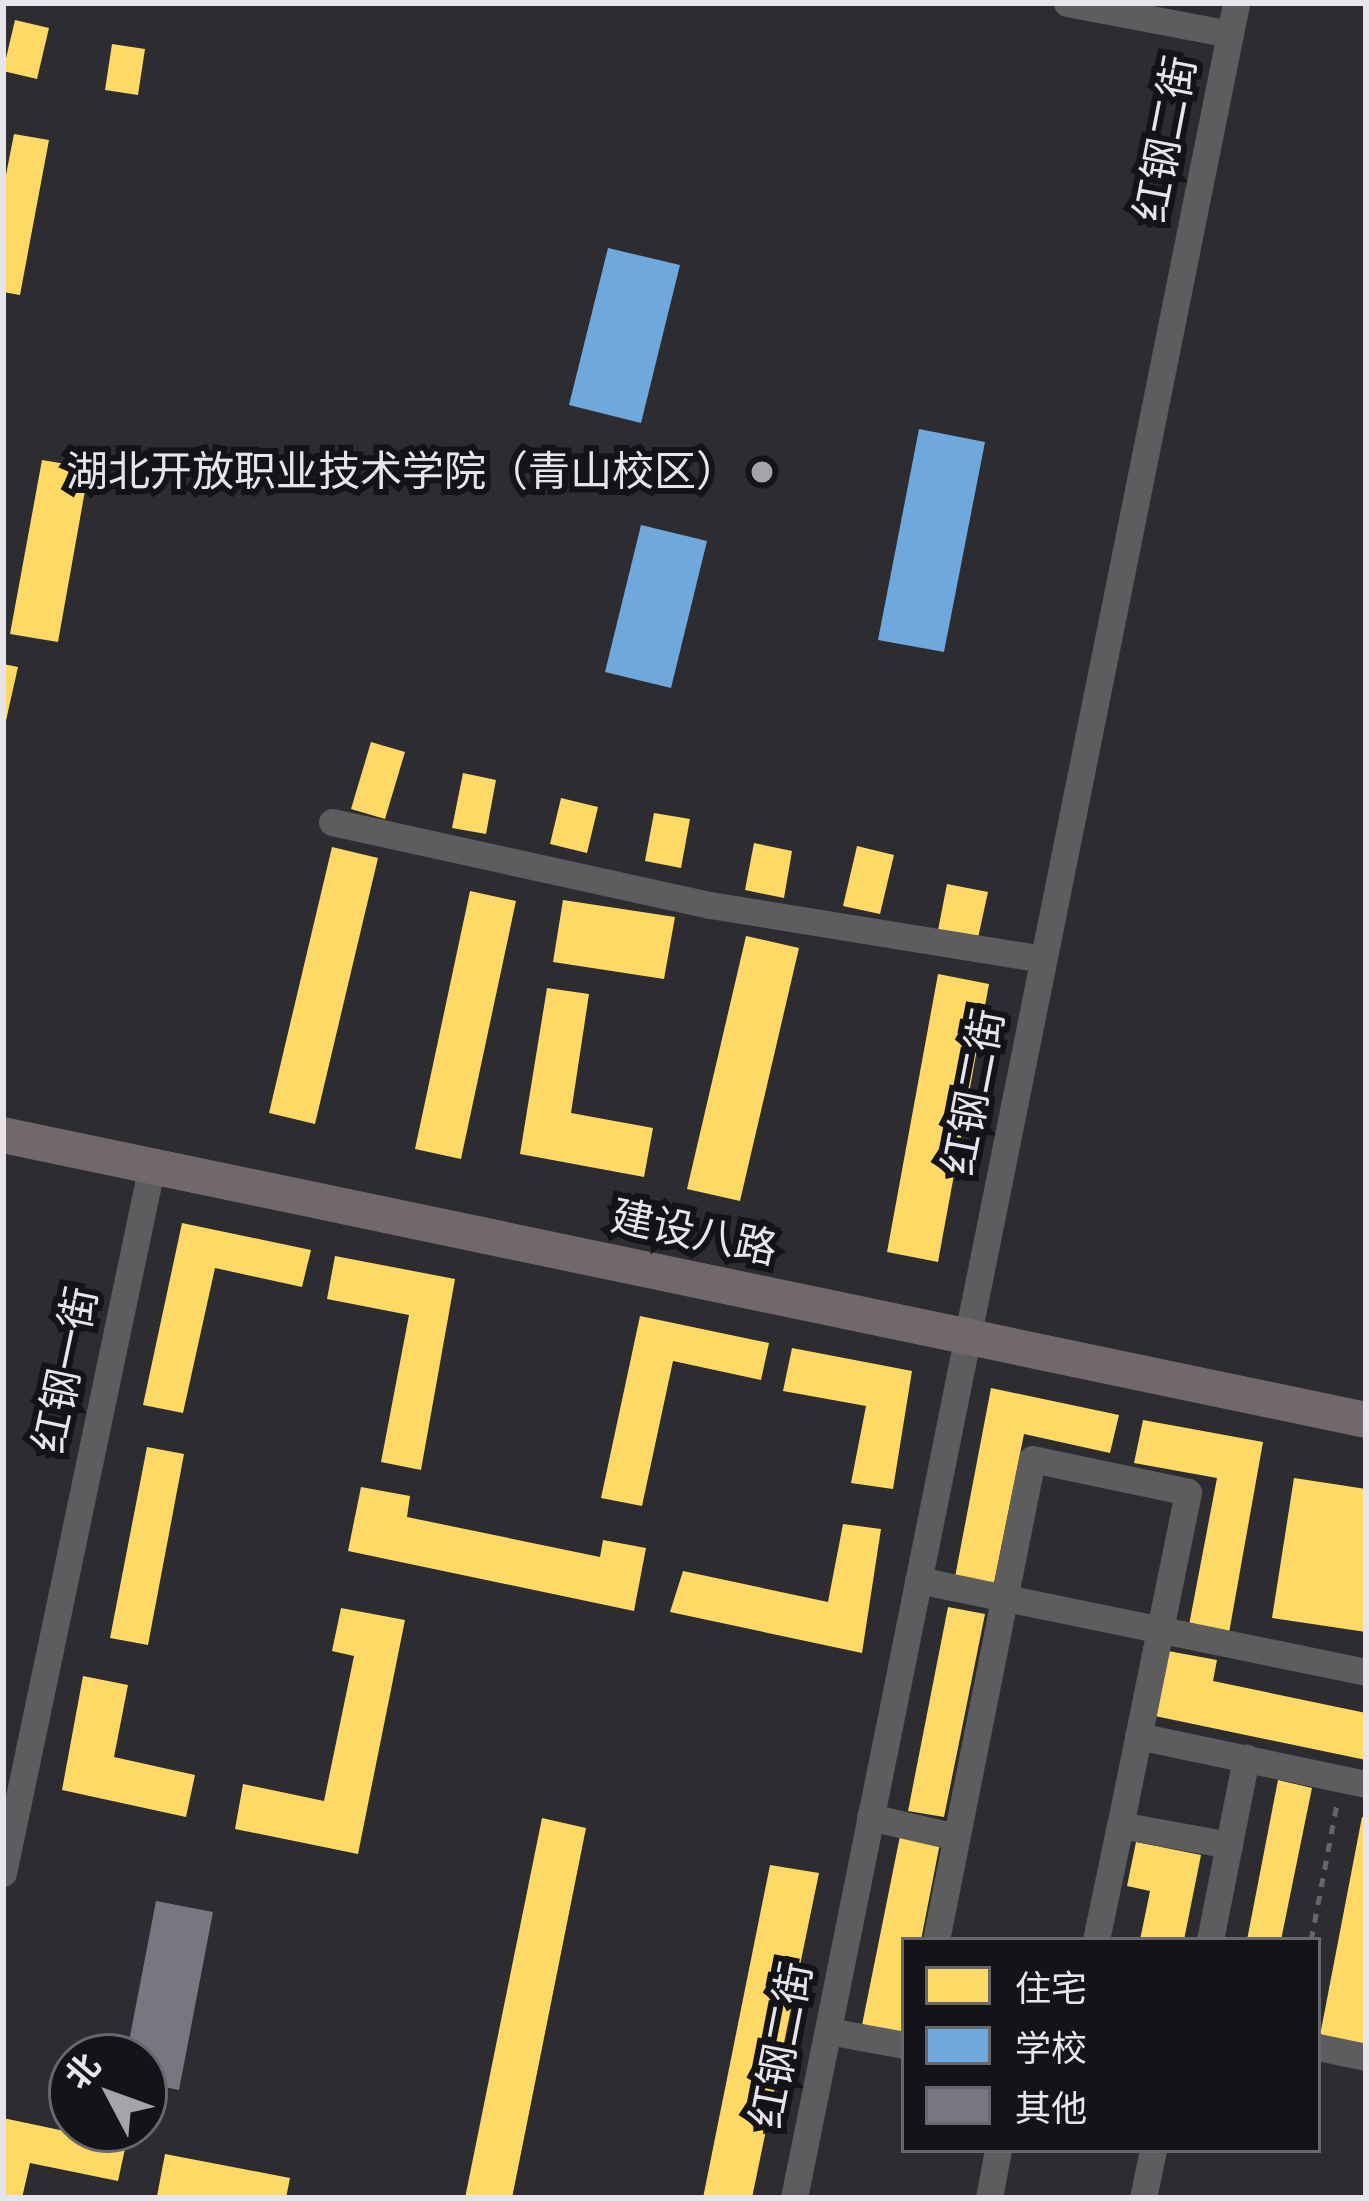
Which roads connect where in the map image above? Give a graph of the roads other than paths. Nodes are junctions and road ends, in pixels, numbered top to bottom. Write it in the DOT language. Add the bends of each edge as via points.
graph roads {
  1 [pos="1067,3"];
  2 [pos="1236,3"];
  3 [pos="1230,34"];
  4 [pos="332,822"];
  5 [pos="1043,959"];
  6 [pos="3,1135"];
  7 [pos="152,1166"];
  8 [pos="967,1337"];
  9 [pos="1366,1420"];
  10 [pos="918,1580"];
  11 [pos="1004,1598"];
  12 [pos="1161,1630"];
  13 [pos="1366,1672"];
  14 [pos="1138,1736"];
  15 [pos="1246,1758"];
  16 [pos="1354,1782"];
  17 [pos="870,1817"];
  18 [pos="1120,1825"];
  19 [pos="956,1837"];
  20 [pos="1228,1845"];
  21 [pos="3,1873"];
  22 [pos="937,1937"];
  23 [pos="1097,1937"];
  24 [pos="1211,1937"];
  25 [pos="827,2031"];
  26 [pos="901,2044"];
  27 [pos="1321,2048"];
  28 [pos="1366,2056"];
  29 [pos="997,2153"];
  30 [pos="1152,2153"];
  31 [pos="800,2197"];
  32 [pos="989,2198"];
  33 [pos="1143,2198"];
  1 -- 3 [label="street"];
  2 -- 3 [label="street, 红钢二街"];
  3 -- 5 [label="street, 红钢二街"];
  4 -- 5 [label="street" via="710,905"];
  5 -- 8 [label="street, 红钢二街"];
  6 -- 7 [label="main road, 建设八路"];
  7 -- 8 [label="main road, 建设八路"];
  7 -- 21 [label="street, 红钢一街"];
  8 -- 9 [label="main road, 建设八路"];
  8 -- 10 [label="street, 红钢二街"];
  10 -- 11 [label="street"];
  10 -- 17 [label="street, 红钢二街"];
  11 -- 12 [label="street"];
  11 -- 12 [label="street" via="1032,1459 1188,1492"];
  11 -- 19 [label="street"];
  12 -- 13 [label="street"];
  12 -- 14 [label="street"];
  14 -- 15 [label="street"];
  14 -- 18 [label="street"];
  15 -- 16 [label="street"];
  15 -- 20 [label="street"];
  17 -- 19 [label="street"];
  17 -- 25 [label="street, 红钢二街"];
  18 -- 20 [label="street"];
  18 -- 23 [label="street"];
  19 -- 22 [label="street"];
  20 -- 24 [label="street"];
  25 -- 26 [label="street"];
  25 -- 31 [label="street, 红钢二街"];
  27 -- 28 [label="street"];
  29 -- 32 [label="street"];
  30 -- 33 [label="street"];
}
